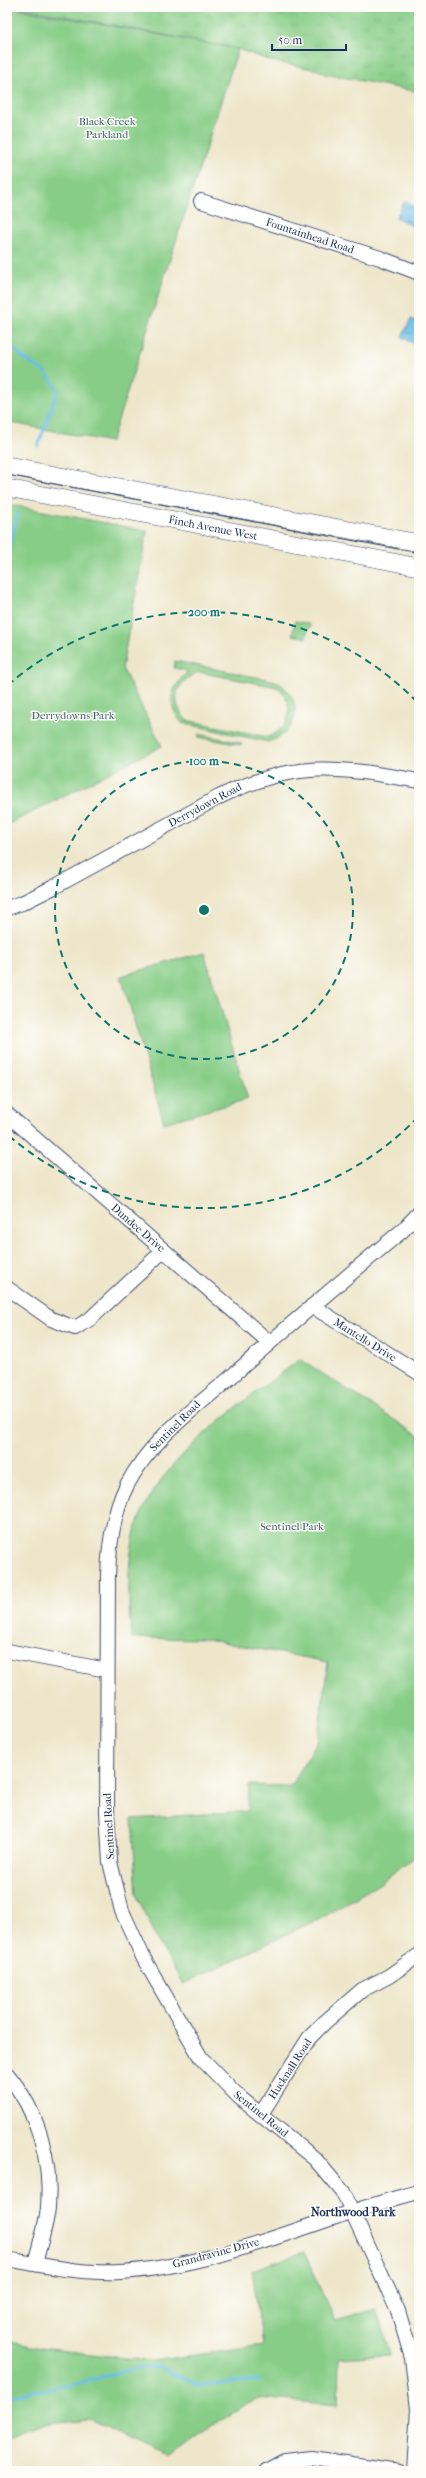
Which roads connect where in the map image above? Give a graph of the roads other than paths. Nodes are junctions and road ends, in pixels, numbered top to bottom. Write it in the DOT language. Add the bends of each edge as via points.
graph roads {
  1 [pos="201,201"];
  2 [pos="419,273"];
  3 [pos="7,466"];
  4 [pos="7,488"];
  5 [pos="419,543"];
  6 [pos="419,567"];
  7 [pos="419,781"];
  8 [pos="7,908"];
  9 [pos="7,1114"];
  10 [pos="416,1222"];
  11 [pos="164,1251"];
  12 [pos="7,1288"];
  13 [pos="312,1306"];
  14 [pos="269,1342"];
  15 [pos="419,1373"];
  16 [pos="7,1651"];
  17 [pos="107,1670"];
  18 [pos="419,1955"];
  19 [pos="7,2074"];
  20 [pos="261,2114"];
  21 [pos="419,2192"];
  22 [pos="353,2212"];
  23 [pos="7,2259"];
  24 [pos="35,2264"];
  25 [pos="266,2471"];
  26 [pos="398,2471"];
  27 [pos="414,2471"];
  1 -- 2 [label="street, Fountainhead Road" via="380,258"];
  3 -- 5 [label="main road, Finch Avenue West"];
  4 -- 6 [label="main road, Finch Avenue West"];
  7 -- 8 [label="street, Derrydown Road" via="334,768 296,770 270,775 219,797 54,887"];
  9 -- 11 [label="street, Dundee Drive"];
  10 -- 13 [label="street, Sentinel Road"];
  11 -- 12 [label="street" via="90,1319 75,1328 51,1319"];
  11 -- 14 [label="street, Dundee Drive"];
  13 -- 14 [label="street, Sentinel Road"];
  13 -- 15 [label="street, Mantello Drive"];
  14 -- 17 [label="street, Sentinel Road" via="163,1435 127,1485 109,1549"];
  16 -- 17 [label="street"];
  17 -- 20 [label="street, Sentinel Road" via="110,1862 122,1911 144,1959 198,2054 211,2071"];
  18 -- 20 [label="street, Hucknall Road" via="389,1976 362,1990 309,2038"];
  19 -- 24 [label="street" via="17,2086 39,2131 48,2164 48,2208"];
  20 -- 22 [label="street, Sentinel Road" via="326,2170 343,2192"];
  21 -- 22 [label="street, Grandravine Drive" via="372,2204"];
  22 -- 24 [label="street, Grandravine Drive" via="199,2259 156,2268 119,2272 75,2272"];
  22 -- 27 [label="street, Sentinel Road" via="398,2311 412,2358 418,2409"];
  23 -- 24 [label="street, Grandravine Drive"];
  25 -- 26 [label="street" via="284,2461 311,2458"];
}
